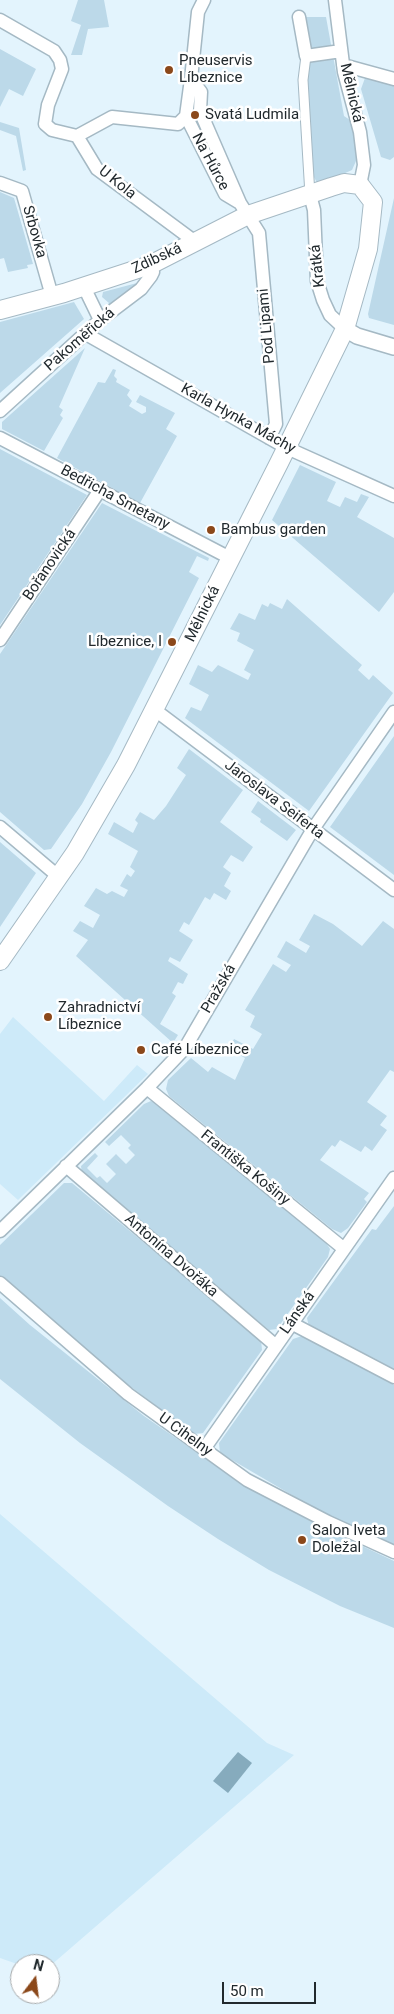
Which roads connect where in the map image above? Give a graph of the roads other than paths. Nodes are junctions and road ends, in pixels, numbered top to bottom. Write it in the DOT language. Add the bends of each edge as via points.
graph roads {
  1 [pos="335,0"];
  2 [pos="203,1"];
  3 [pos="299,17"];
  4 [pos="0,20"];
  5 [pos="341,51"];
  6 [pos="306,56"];
  7 [pos="343,65"];
  8 [pos="191,79"];
  9 [pos="394,79"];
  10 [pos="186,116"];
  11 [pos="78,136"];
  12 [pos="0,183"];
  13 [pos="360,185"];
  14 [pos="310,195"];
  15 [pos="244,209"];
  16 [pos="194,241"];
  17 [pos="150,265"];
  18 [pos="84,287"];
  19 [pos="52,296"];
  20 [pos="0,310"];
  21 [pos="100,320"];
  22 [pos="345,329"];
  23 [pos="86,334"];
  24 [pos="394,346"];
  25 [pos="0,411"];
  26 [pos="0,438"];
  27 [pos="269,438"];
  28 [pos="286,448"];
  29 [pos="100,490"];
  30 [pos="394,496"];
  31 [pos="230,558"];
  32 [pos="0,640"];
  33 [pos="155,710"];
  34 [pos="394,712"];
  35 [pos="0,827"];
  36 [pos="313,829"];
  37 [pos="59,877"];
  38 [pos="394,890"];
  39 [pos="0,961"];
  40 [pos="148,1088"];
  41 [pos="66,1166"];
  42 [pos="394,1178"];
  43 [pos="0,1231"];
  44 [pos="343,1248"];
  45 [pos="0,1283"];
  46 [pos="292,1323"];
  47 [pos="275,1345"];
  48 [pos="394,1377"];
  49 [pos="204,1449"];
  50 [pos="394,1552"];
  1 -- 5 [label="street, Mělnická"];
  2 -- 8 [label="street, Na Hůrce" via="193,47"];
  3 -- 6 [label="street"];
  4 -- 11 [label="street" via="58,55 62,69 48,105 45,124 52,130"];
  5 -- 6 [label="street"];
  5 -- 7 [label="street, Mělnická"];
  6 -- 14 [label="street" via="303,80"];
  7 -- 9 [label="street"];
  7 -- 13 [label="street, Mělnická" via="360,132 364,165"];
  8 -- 10 [label="street"];
  8 -- 15 [label="street, Na Hůrce" via="201,92 200,111"];
  10 -- 11 [label="street" via="178,124 112,117"];
  10 -- 15 [label="street, Na Hůrce" via="224,194"];
  11 -- 16 [label="street, U Kola" via="97,169"];
  12 -- 19 [label="street, Srbovka" via="22,192"];
  13 -- 14 [label="main road, Zdibská" via="344,183"];
  13 -- 22 [label="main road, Mělnická" via="373,202 368,249"];
  14 -- 15 [label="main road, Zdibská"];
  14 -- 22 [label="street, Krátká" via="314,210 317,281 330,315"];
  15 -- 16 [label="main road, Zdibská"];
  15 -- 27 [label="street, Pod Lipami" via="259,234 276,424"];
  16 -- 17 [label="main road, Zdibská"];
  17 -- 18 [label="main road, Zdibská"];
  17 -- 21 [label="street, Pakoměřická" via="152,276 141,289"];
  18 -- 19 [label="main road, Zdibská"];
  18 -- 21 [label="street"];
  19 -- 20 [label="main road, Zdibská"];
  21 -- 23 [label="street, Pakoměřická"];
  22 -- 24 [label="street" via="357,336"];
  22 -- 28 [label="main road, Mělnická"];
  23 -- 25 [label="street, Pakoměřická"];
  23 -- 27 [label="street, Karla Hynka Máchy"];
  26 -- 29 [label="street, Bedřicha Smetany"];
  27 -- 28 [label="street, Karla Hynka Máchy"];
  28 -- 30 [label="street, Karla Hynka Máchy"];
  28 -- 31 [label="main road, Mělnická"];
  29 -- 31 [label="street, Bedřicha Smetany"];
  29 -- 32 [label="street, Bořanovická"];
  31 -- 33 [label="main road, Mělnická"];
  33 -- 36 [label="street, Jaroslava Seiferta"];
  33 -- 37 [label="main road, Mělnická"];
  34 -- 36 [label="street, Pražská"];
  35 -- 37 [label="street"];
  36 -- 38 [label="street, Jaroslava Seiferta"];
  36 -- 40 [label="street, Pražská" via="185,1048"];
  37 -- 39 [label="main road, Mělnická"];
  40 -- 41 [label="street, Pražská"];
  40 -- 44 [label="street, Františka Košiny"];
  41 -- 43 [label="street, Pražská"];
  41 -- 47 [label="street, Antonína Dvořáka"];
  42 -- 44 [label="street, Lánská"];
  44 -- 46 [label="street, Lánská"];
  45 -- 49 [label="street, U Cihelny" via="128,1394"];
  46 -- 47 [label="street, Lánská"];
  46 -- 48 [label="street"];
  47 -- 49 [label="street, Lánská"];
  49 -- 50 [label="street, U Cihelny" via="247,1480"];
}
